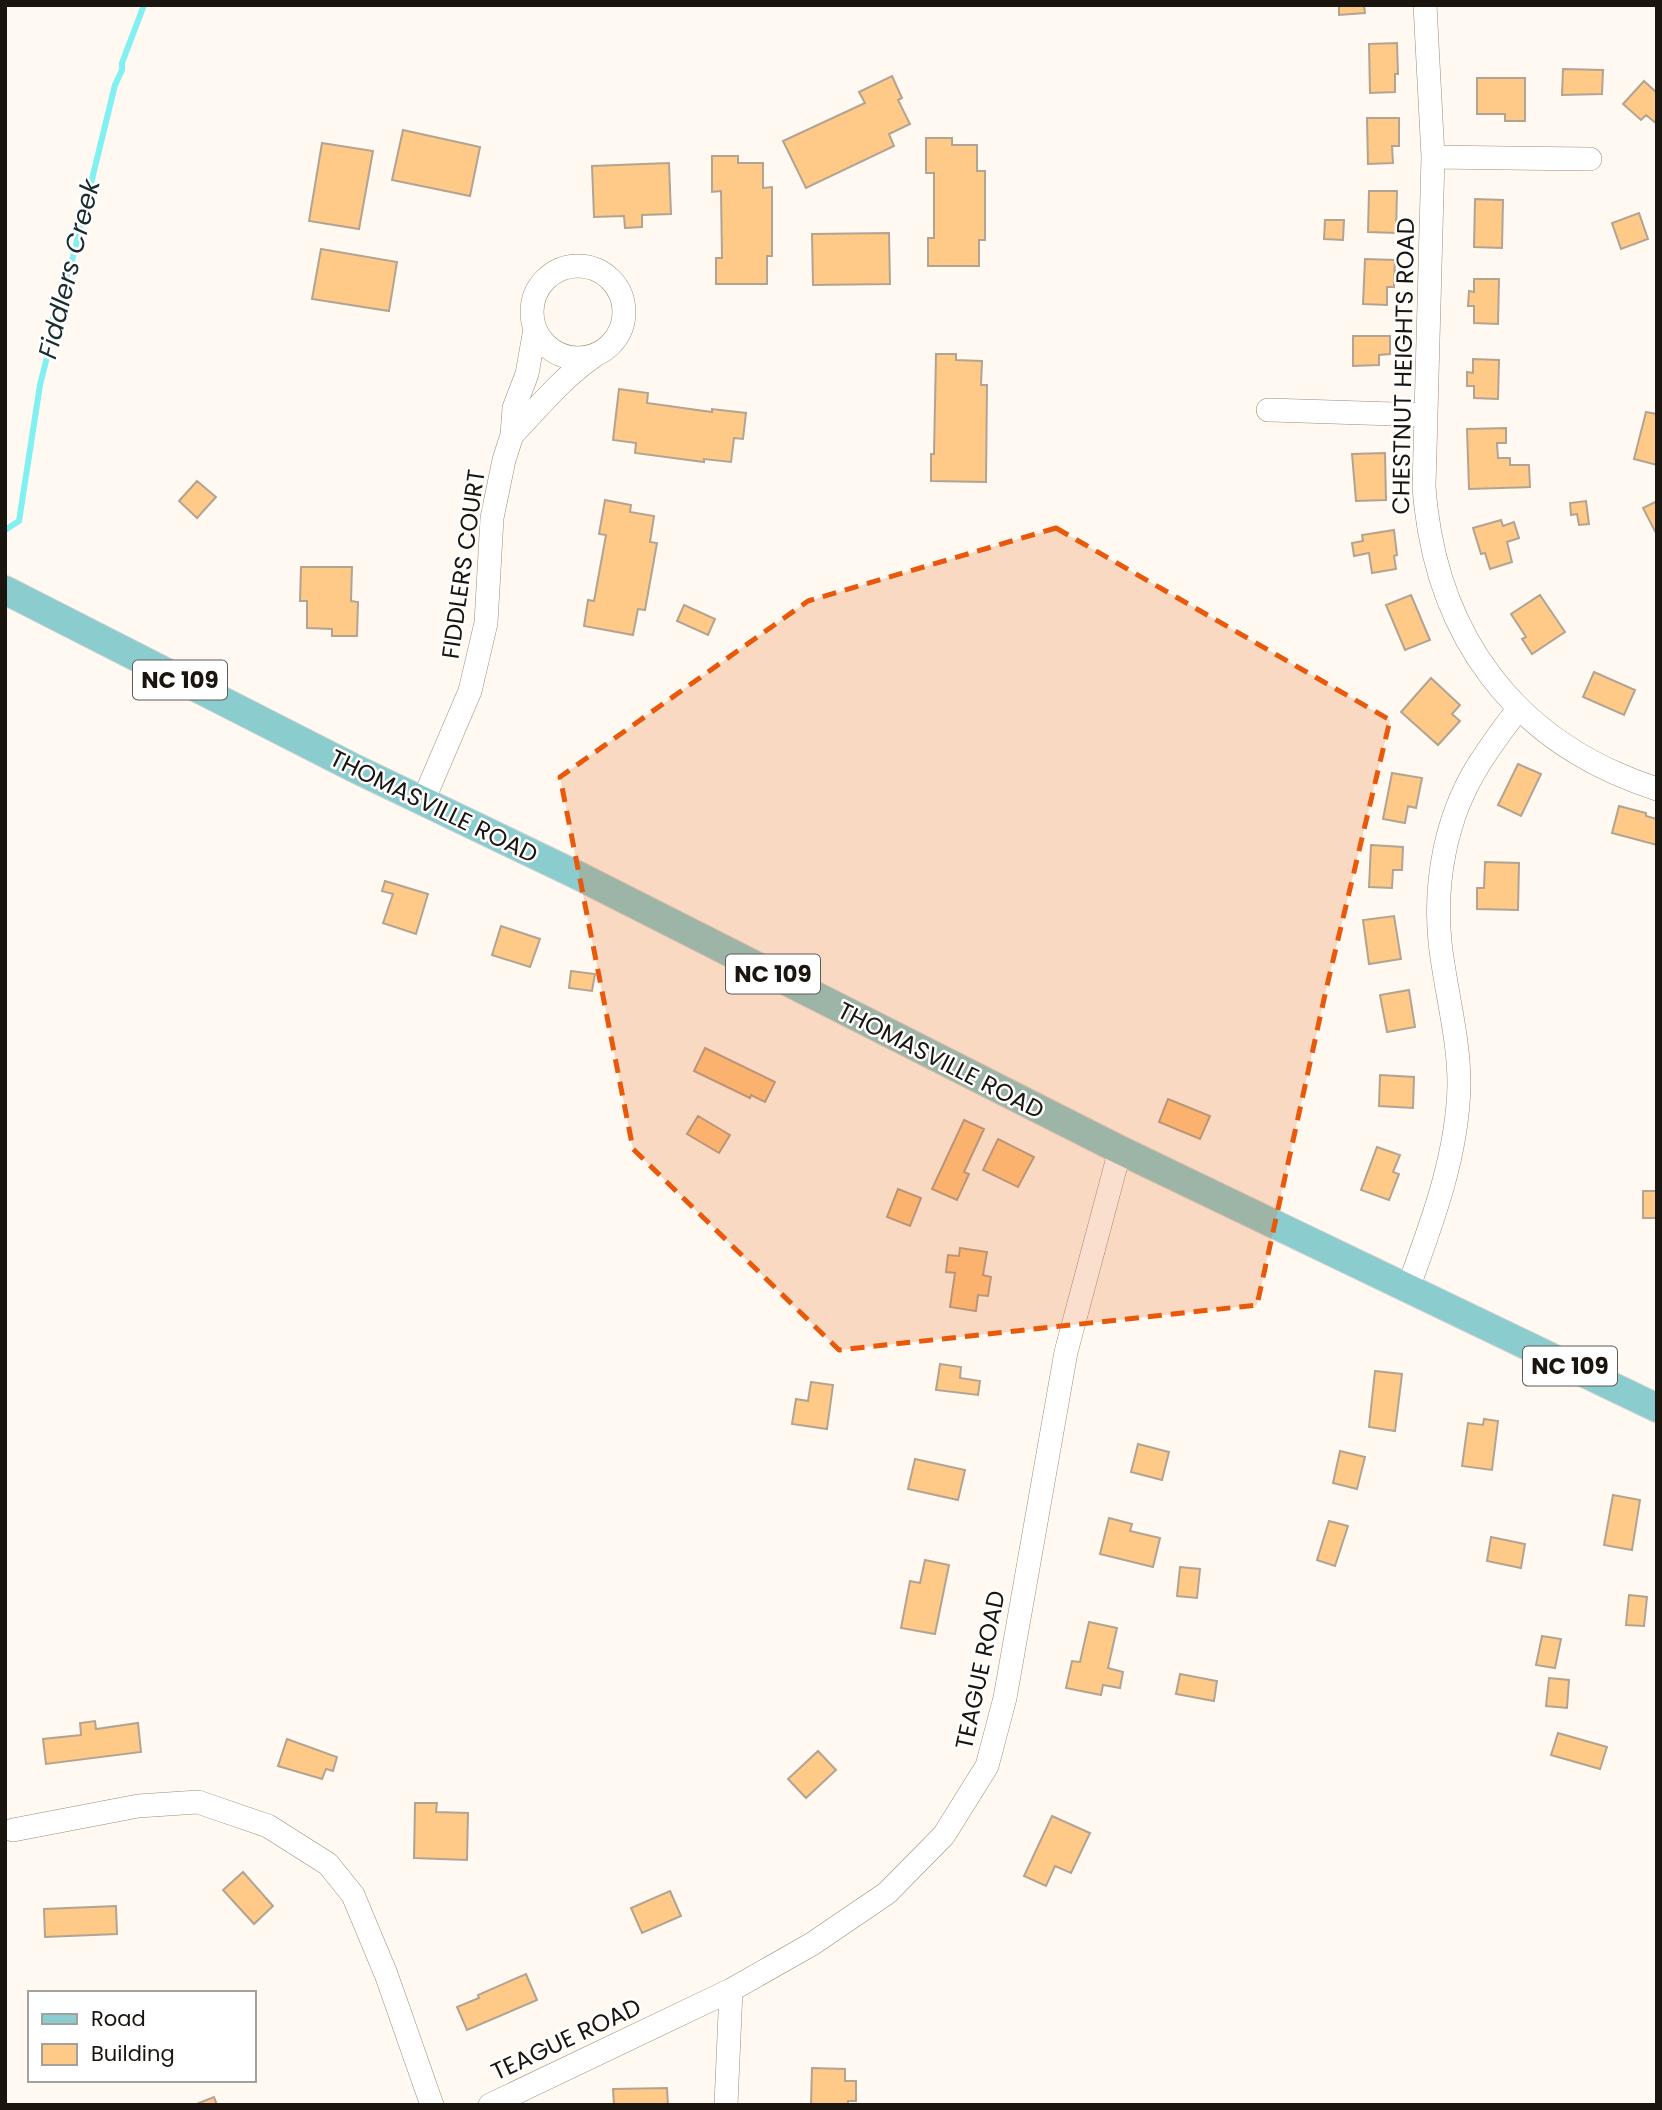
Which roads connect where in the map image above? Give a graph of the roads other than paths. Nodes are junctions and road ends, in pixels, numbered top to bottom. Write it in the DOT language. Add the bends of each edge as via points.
graph roads {
  1 [pos="1425,5"];
  2 [pos="1433,157"];
  3 [pos="1590,159"];
  4 [pos="535,329"];
  5 [pos="594,356"];
  6 [pos="1268,410"];
  7 [pos="1425,415"];
  8 [pos="512,435"];
  9 [pos="5,590"];
  10 [pos="1519,708"];
  11 [pos="1657,789"];
  12 [pos="423,802"];
  13 [pos="1121,1150"];
  14 [pos="1408,1289"];
  15 [pos="1657,1408"];
  16 [pos="13,1830"];
  17 [pos="732,1990"];
  18 [pos="432,2105"];
  19 [pos="490,2105"];
  20 [pos="726,2105"];
  1 -- 2 [label="street, CHESTNUT HEIGHTS ROAD"];
  2 -- 3 [label="street"];
  2 -- 7 [label="street, CHESTNUT HEIGHTS ROAD"];
  4 -- 5 [label="street" via="554,352 573,358"];
  4 -- 5 [label="street, FIDDLERS COURT" via="533,297 544,279 562,268 582,265 602,272 617,286 624,306 622,326 612,344"];
  4 -- 8 [label="street, FIDDLERS COURT" via="527,374 514,408"];
  5 -- 8 [label="street" via="548,394"];
  6 -- 7 [label="street"];
  7 -- 10 [label="street, CHESTNUT HEIGHTS ROAD" via="1426,523 1441,586 1477,657"];
  8 -- 12 [label="street, FIDDLERS COURT" via="492,518 486,623 470,691"];
  9 -- 12 [label="main road, THOMASVILLE ROAD / NC 109"];
  10 -- 11 [label="street, CHESTNUT HEIGHTS ROAD" via="1579,755"];
  10 -- 14 [label="street" via="1478,766 1460,801 1443,859 1438,919 1458,1059 1457,1109 1436,1211"];
  12 -- 13 [label="main road, THOMASVILLE ROAD / NC 109"];
  13 -- 14 [label="main road, THOMASVILLE ROAD / NC 109"];
  13 -- 17 [label="street, TEAGUE ROAD" via="1066,1352 1005,1698 987,1766 944,1835 887,1893"];
  14 -- 15 [label="main road, THOMASVILLE ROAD / NC 109"];
  16 -- 18 [label="street" via="138,1806 198,1802 268,1826 328,1864 353,1895"];
  17 -- 19 [label="street, TEAGUE ROAD"];
  17 -- 20 [label="street"];
}
